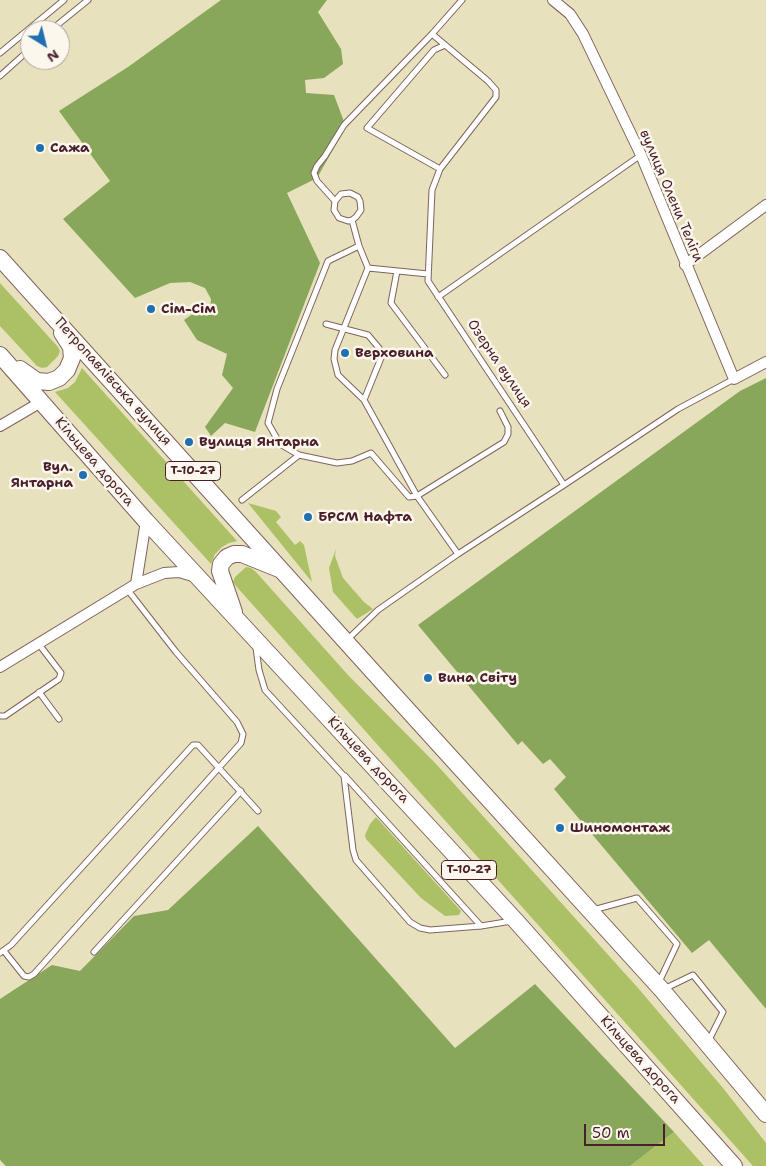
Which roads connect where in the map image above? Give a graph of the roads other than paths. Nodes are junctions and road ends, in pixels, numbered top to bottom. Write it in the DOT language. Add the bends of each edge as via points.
graph roads {
  1 [pos="64,0"];
  2 [pos="88,0"];
  3 [pos="462,0"];
  4 [pos="553,0"];
  5 [pos="63,20"];
  6 [pos="432,34"];
  7 [pos="445,45"];
  8 [pos="0,53"];
  9 [pos="20,58"];
  10 [pos="0,76"];
  11 [pos="641,155"];
  12 [pos="440,169"];
  13 [pos="334,201"];
  14 [pos="766,205"];
  15 [pos="352,220"];
  16 [pos="359,246"];
  17 [pos="0,258"];
  18 [pos="685,265"];
  19 [pos="368,268"];
  20 [pos="397,271"];
  21 [pos="428,274"];
  22 [pos="438,297"];
  23 [pos="50,313"];
  24 [pos="326,324"];
  25 [pos="343,328"];
  26 [pos="2,357"];
  27 [pos="766,362"];
  28 [pos="445,375"];
  29 [pos="734,379"];
  30 [pos="364,400"];
  31 [pos="42,402"];
  32 [pos="500,411"];
  33 [pos="0,426"];
  34 [pos="299,455"];
  35 [pos="564,485"];
  36 [pos="416,496"];
  37 [pos="242,500"];
  38 [pos="146,521"];
  39 [pos="458,554"];
  40 [pos="283,571"];
  41 [pos="198,578"];
  42 [pos="132,586"];
  43 [pos="236,617"];
  44 [pos="255,638"];
  45 [pos="346,640"];
  46 [pos="38,643"];
  47 [pos="0,667"];
  48 [pos="39,692"];
  49 [pos="0,716"];
  50 [pos="59,719"];
  51 [pos="219,768"];
  52 [pos="344,776"];
  53 [pos="241,791"];
  54 [pos="258,811"];
  55 [pos="591,911"];
  56 [pos="516,921"];
  57 [pos="481,926"];
  58 [pos="2,952"];
  59 [pos="94,952"];
  60 [pos="660,987"];
  61 [pos="707,1042"];
  62 [pos="764,1110"];
  63 [pos="734,1166"];
  1 -- 8 [label="lane"];
  2 -- 5 [label="lane"];
  3 -- 6 [label="lane"];
  4 -- 11 [label="street, вулиця Олени Теліги" via="570,14 583,34"];
  6 -- 7 [label="lane, Озерна вулиця"];
  6 -- 13 [label="lane" via="344,125 317,166 314,173 317,181"];
  7 -- 12 [label="lane, Озерна вулиця" via="488,81 496,90 496,97"];
  7 -- 12 [label="lane" via="434,50 367,128"];
  9 -- 10 [label="lane"];
  11 -- 18 [label="street, вулиця Олени Теліги"];
  11 -- 22 [label="lane"];
  12 -- 21 [label="lane, Озерна вулиця" via="432,190"];
  13 -- 15 [label="lane" via="334,210 339,218"];
  13 -- 15 [label="lane" via="346,193 358,197 361,210"];
  14 -- 18 [label="street"];
  15 -- 16 [label="lane"];
  16 -- 19 [label="lane"];
  16 -- 34 [label="lane" via="328,261 308,318 277,389 268,423 280,444"];
  17 -- 23 [label="highway, Петропавлівська вулиця / Т-10-27"];
  18 -- 29 [label="street, вулиця Олени Теліги"];
  19 -- 20 [label="lane"];
  19 -- 25 [label="lane"];
  20 -- 21 [label="lane"];
  20 -- 28 [label="lane" via="391,303"];
  21 -- 22 [label="lane, Озерна вулиця" via="428,281"];
  22 -- 35 [label="lane, Озерна вулиця"];
  23 -- 26 [label="highway" via="71,347 72,358 59,378 49,382 37,381"];
  23 -- 40 [label="highway, Петропавлівська вулиця / Т-10-27"];
  24 -- 25 [label="lane"];
  25 -- 30 [label="lane" via="334,359 338,375"];
  25 -- 30 [label="lane" via="368,335 379,348 381,358"];
  26 -- 31 [label="highway, Кільцева дорога / Т-10-27"];
  27 -- 29 [label="street"];
  29 -- 35 [label="lane" via="678,409"];
  30 -- 36 [label="lane"];
  31 -- 33 [label="street"];
  31 -- 38 [label="highway, Кільцева дорога / Т-10-27"];
  32 -- 36 [label="lane" via="508,427 504,442"];
  34 -- 36 [label="lane" via="337,463 371,453 409,497"];
  34 -- 37 [label="lane"];
  35 -- 39 [label="lane"];
  36 -- 39 [label="lane"];
  38 -- 41 [label="highway, Кільцева дорога / Т-10-27"];
  38 -- 42 [label="street"];
  39 -- 45 [label="lane" via="378,610"];
  40 -- 43 [label="highway" via="242,554 227,557 220,571"];
  40 -- 45 [label="highway, Петропавлівська вулиця / Т-10-27"];
  41 -- 42 [label="street" via="179,572 164,573"];
  41 -- 43 [label="highway, Кільцева дорога / Т-10-27"];
  42 -- 46 [label="street"];
  42 -- 51 [label="lane" via="176,652 237,722 243,734 241,743"];
  43 -- 44 [label="highway, Кільцева дорога / Т-10-27"];
  44 -- 52 [label="lane" via="265,690"];
  44 -- 56 [label="highway, Кільцева дорога / Т-10-27"];
  45 -- 55 [label="highway, Петропавлівська вулиця / Т-10-27"];
  46 -- 47 [label="street"];
  46 -- 48 [label="lane" via="60,673 59,679"];
  48 -- 49 [label="lane" via="5,716"];
  48 -- 50 [label="lane"];
  51 -- 53 [label="lane"];
  51 -- 58 [label="lane" via="198,745 193,744"];
  51 -- 58 [label="lane" via="34,974 24,976"];
  52 -- 57 [label="lane"];
  52 -- 57 [label="lane" via="352,850 356,860 410,922 430,930"];
  53 -- 54 [label="lane"];
  53 -- 59 [label="lane"];
  55 -- 60 [label="highway, Т-10-27"];
  55 -- 60 [label="lane" via="637,898 677,944"];
  56 -- 57 [label="lane"];
  56 -- 63 [label="highway, Кільцева дорога / Т-10-27"];
  60 -- 61 [label="highway, Т-10-27"];
  60 -- 61 [label="lane" via="693,975 724,1012"];
  61 -- 62 [label="highway, Т-10-27"];
}
